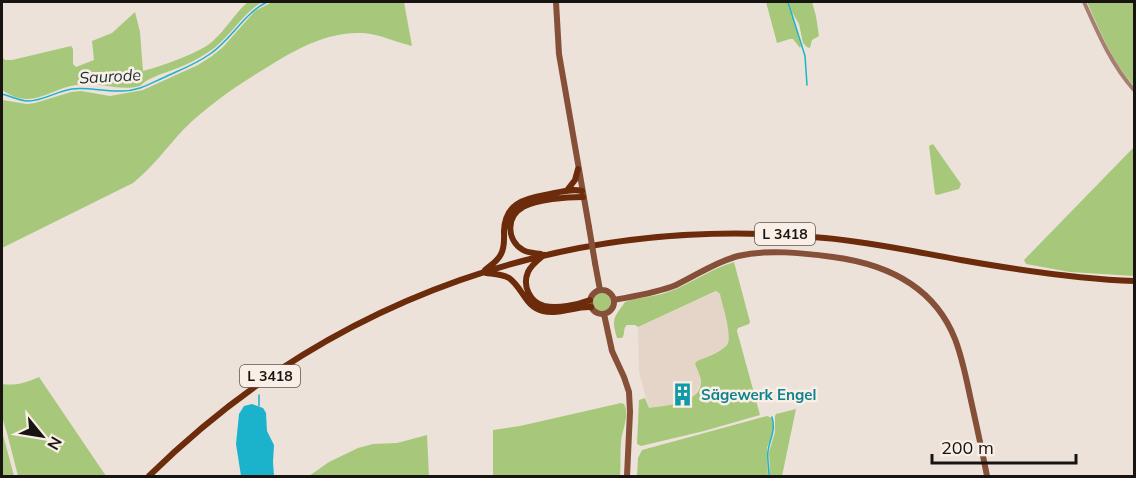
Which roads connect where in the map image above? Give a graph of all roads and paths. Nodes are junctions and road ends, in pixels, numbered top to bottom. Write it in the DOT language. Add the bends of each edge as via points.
graph roads {
  1 [pos="556,2"];
  2 [pos="1084,2"];
  3 [pos="1134,90"];
  4 [pos="578,169"];
  5 [pos="566,191"];
  6 [pos="583,194"];
  7 [pos="544,255"];
  8 [pos="482,272"];
  9 [pos="1134,281"];
  10 [pos="600,290"];
  11 [pos="614,300"];
  12 [pos="590,304"];
  13 [pos="604,314"];
  14 [pos="149,477"];
  15 [pos="627,477"];
  16 [pos="987,477"];
  1 -- 4 [label="main road" via="559,54"];
  2 -- 3 [label="street" via="1109,55"];
  4 -- 5 [label="main road"];
  4 -- 6 [label="main road"];
  5 -- 6 [label="main road, L 3418"];
  5 -- 8 [label="main road, L 3418" via="525,199 512,208 504,224 501,254"];
  6 -- 7 [label="main road" via="531,203 513,217 510,228 516,245"];
  6 -- 10 [label="main road, bridge"];
  7 -- 8 [label="main road, L 3418"];
  7 -- 9 [label="main road, L 3418" via="679,235 795,235 1039,272"];
  7 -- 12 [label="main road" via="527,275 526,287 532,299 542,306"];
  8 -- 12 [label="main road" via="508,277 529,303 542,311 559,312"];
  8 -- 14 [label="main road, L 3418" via="389,309 302,356 252,388"];
  10 -- 11 [label="main road" via="610,293"];
  10 -- 12 [label="main road" via="593,293"];
  11 -- 13 [label="main road" via="613,307"];
  11 -- 16 [label="main road" via="666,289 722,261 754,253 822,255 889,271 926,296 951,330 961,358"];
  12 -- 13 [label="main road" via="596,312"];
  13 -- 15 [label="main road" via="612,351 629,392"];
}
